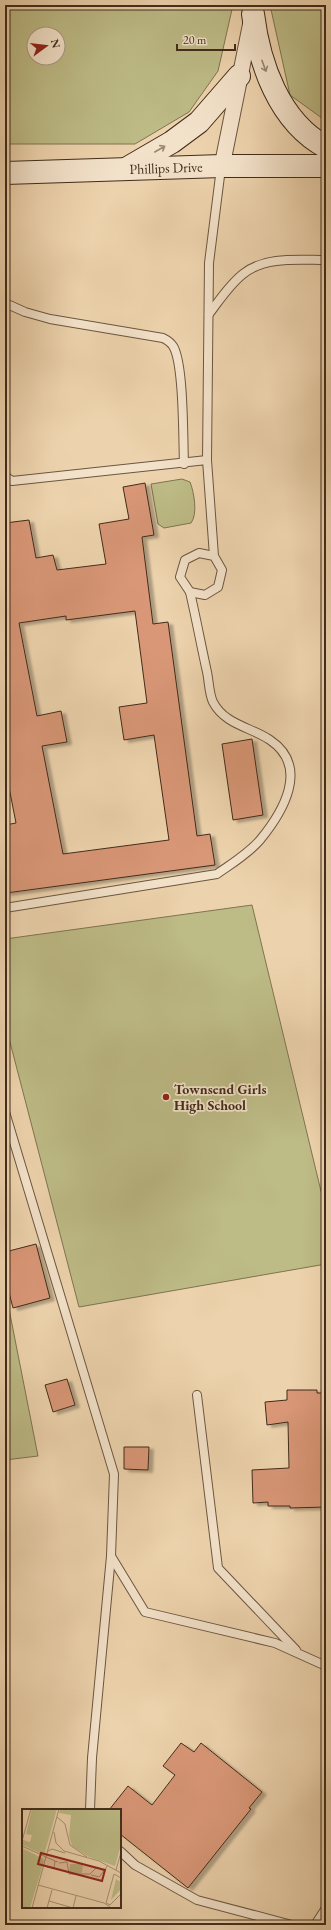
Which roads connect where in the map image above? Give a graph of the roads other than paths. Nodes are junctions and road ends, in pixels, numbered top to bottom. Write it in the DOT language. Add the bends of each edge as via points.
graph roads {
  1 [pos="254,10"];
  2 [pos="239,76"];
  3 [pos="326,147"];
  4 [pos="222,166"];
  5 [pos="326,166"];
  6 [pos="126,169"];
  7 [pos="5,173"];
  8 [pos="326,260"];
  9 [pos="5,304"];
  10 [pos="209,314"];
  11 [pos="207,460"];
  12 [pos="184,464"];
  13 [pos="5,476"];
  14 [pos="214,556"];
  15 [pos="190,592"];
  16 [pos="5,908"];
  17 [pos="5,1112"];
  18 [pos="197,1395"];
  19 [pos="111,1556"];
  20 [pos="298,1652"];
  21 [pos="326,1666"];
  22 [pos="90,1809"];
  23 [pos="121,1853"];
  24 [pos="326,1908"];
  25 [pos="292,1925"];
  26 [pos="315,1925"];
  1 -- 2 [label="street"];
  1 -- 3 [label="main road, one-way" via="257,43 264,67 275,89 288,113"];
  2 -- 4 [label="street"];
  6 -- 2 [label="main road, one-way" via="172,142 199,122"];
  4 -- 5 [label="main road, Phillips Drive"];
  4 -- 6 [label="main road, Phillips Drive"];
  4 -- 10 [label="lane" via="209,263"];
  6 -- 7 [label="main road, Phillips Drive"];
  8 -- 10 [label="lane" via="284,259 259,265 243,274"];
  9 -- 12 [label="lane" via="50,319 163,338 173,345 181,383"];
  10 -- 11 [label="lane"];
  11 -- 12 [label="lane"];
  11 -- 14 [label="lane"];
  12 -- 13 [label="lane" via="12,481"];
  14 -- 15 [label="lane" via="222,570 218,587 205,595"];
  14 -- 15 [label="lane" via="199,553 186,560 180,576"];
  15 -- 16 [label="lane" via="213,702 230,721 271,740 287,757 292,772 290,790 279,814 259,840 217,874"];
  17 -- 19 [label="lane" via="114,1474"];
  18 -- 20 [label="lane" via="218,1568"];
  19 -- 20 [label="lane" via="145,1612 275,1643"];
  19 -- 22 [label="lane" via="92,1758"];
  20 -- 21 [label="lane"];
  23 -- 25 [label="lane" via="135,1865 197,1900"];
  24 -- 26 [label="lane"];
}
